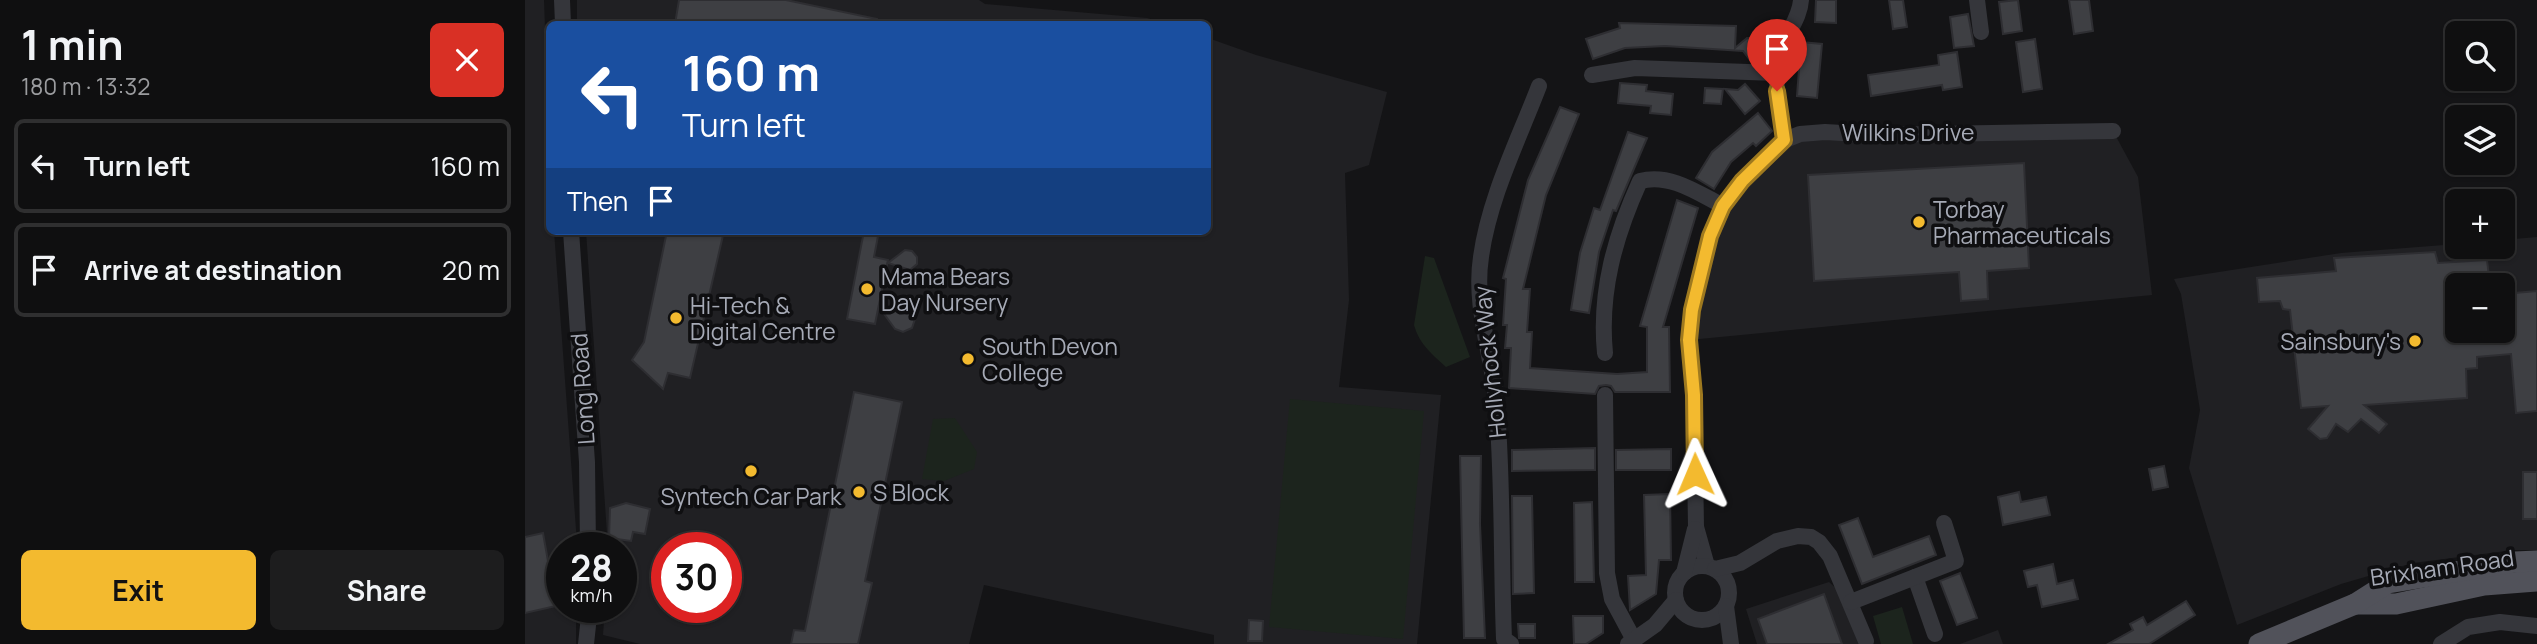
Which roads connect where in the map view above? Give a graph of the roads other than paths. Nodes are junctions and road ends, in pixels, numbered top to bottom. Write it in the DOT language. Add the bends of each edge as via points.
graph roads {
  1 [pos="562,0"];
  2 [pos="1801,0"];
  3 [pos="1976,0"];
  4 [pos="563,21"];
  5 [pos="1981,32"];
  6 [pos="1776,73"];
  7 [pos="1592,75"];
  8 [pos="1539,86"];
  9 [pos="2113,131"];
  10 [pos="1784,140"];
  11 [pos="1723,206"];
  12 [pos="571,235"];
  13 [pos="1605,353"];
  14 [pos="1605,395"];
  15 [pos="1944,523"];
  16 [pos="1696,527"];
  17 [pos="588,532"];
  18 [pos="2537,561"];
  19 [pos="1740,563"];
  20 [pos="1711,568"];
  21 [pos="1684,573"];
  22 [pos="1915,577"];
  23 [pos="2537,581"];
  24 [pos="1729,588"];
  25 [pos="1676,600"];
  26 [pos="1851,602"];
  27 [pos="2355,604"];
  28 [pos="1726,606"];
  29 [pos="1689,616"];
  30 [pos="1705,619"];
  31 [pos="588,623"];
  32 [pos="1655,625"];
  33 [pos="2537,626"];
  34 [pos="1935,634"];
  35 [pos="1866,641"];
  36 [pos="1631,642"];
  37 [pos="586,644"];
  38 [pos="1511,644"];
  39 [pos="1730,644"];
  40 [pos="2259,644"];
  41 [pos="2441,644"];
  1 -- 4 [label="street"];
  2 -- 6 [label="street"];
  3 -- 5 [label="street"];
  6 -- 7 [label="street" via="1636,68"];
  6 -- 10 [label="street"];
  8 -- 38 [label="street, Hollyhock Way" via="1496,199 1478,279 1497,410 1504,639"];
  9 -- 10 [label="street, Wilkins Drive" via="1825,132"];
  10 -- 11 [label="street"];
  11 -- 13 [label="street" via="1677,183 1650,178 1640,181 1606,281"];
  11 -- 16 [label="street" via="1710,236 1689,340"];
  12 -- 17 [label="street, Long Road"];
  14 -- 36 [label="street" via="1607,573 1612,599"];
  15 -- 22 [label="street" via="1956,561"];
  16 -- 20 [label="street"];
  16 -- 21 [label="street"];
  18 -- 27 [label="main road, Brixham Road" via="2388,583"];
  19 -- 20 [label="street"];
  19 -- 24 [label="street"];
  19 -- 26 [label="street" via="1777,541 1811,537 1830,556"];
  20 -- 21 [label="street" via="1697,566"];
  20 -- 24 [label="street" via="1725,578"];
  21 -- 25 [label="street"];
  22 -- 26 [label="street"];
  22 -- 34 [label="street"];
  23 -- 27 [label="main road, Brixham Road" via="2484,585 2396,604"];
  24 -- 28 [label="street"];
  25 -- 29 [label="street"];
  25 -- 32 [label="street"];
  26 -- 35 [label="street"];
  27 -- 40 [label="main road, Brixham Road"];
  28 -- 30 [label="street"];
  28 -- 39 [label="street"];
  29 -- 30 [label="street"];
  29 -- 32 [label="street"];
  30 -- 39 [label="street"];
  31 -- 37 [label="street"];
  32 -- 36 [label="street"];
  33 -- 41 [label="street" via="2500,622 2468,627"];
}
